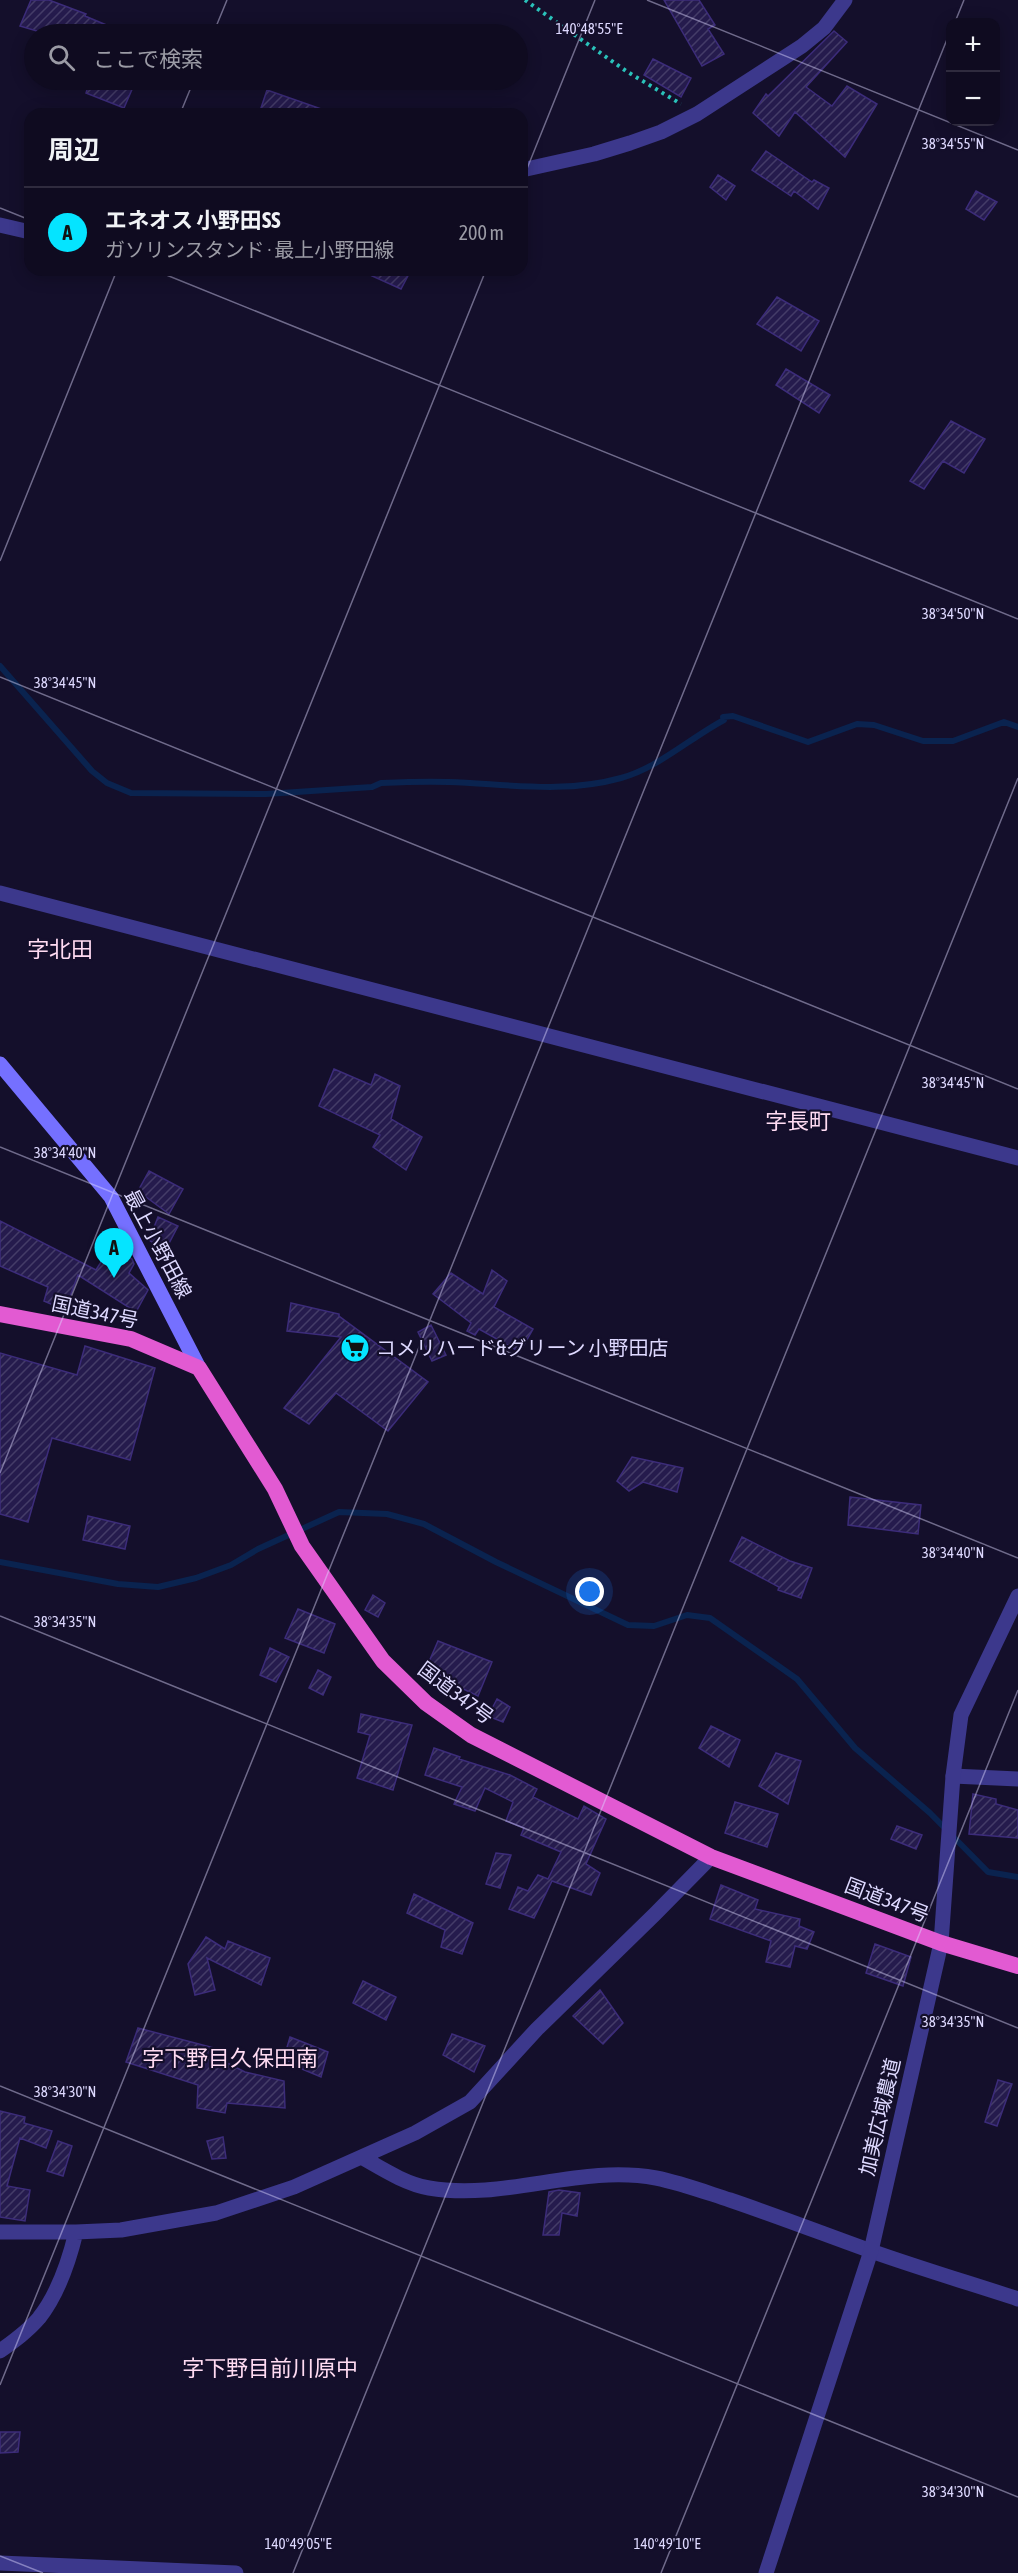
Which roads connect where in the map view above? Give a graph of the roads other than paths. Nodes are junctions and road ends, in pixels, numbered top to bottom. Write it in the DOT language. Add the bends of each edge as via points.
graph roads {
  1 [pos="845,0"];
  2 [pos="528,169"];
  3 [pos="0,225"];
  4 [pos="24,231"];
  5 [pos="0,893"];
  6 [pos="0,1064"];
  7 [pos="1018,1158"];
  8 [pos="0,1314"];
  9 [pos="199,1368"];
  10 [pos="1018,1596"];
  11 [pos="953,1776"];
  12 [pos="1018,1779"];
  13 [pos="711,1857"];
  14 [pos="941,1943"];
  15 [pos="1018,1966"];
  16 [pos="363,2158"];
  17 [pos="0,2232"];
  18 [pos="76,2232"];
  19 [pos="871,2251"];
  20 [pos="1018,2299"];
  21 [pos="0,2351"];
  22 [pos="0,2563"];
  23 [pos="236,2573"];
  24 [pos="766,2573"];
  1 -- 2 [label="street" via="824,28 802,46 697,114 661,132 612,148"];
  3 -- 4 [label="street"];
  5 -- 7 [label="street"];
  6 -- 9 [label="main road, 最上小野田線" via="111,1197"];
  8 -- 9 [label="highway, 国道347号" via="131,1339"];
  9 -- 13 [label="highway, 国道347号" via="275,1489 302,1546 383,1661 426,1703 471,1735"];
  10 -- 11 [label="street, 加美広域農道" via="961,1715"];
  11 -- 12 [label="street"];
  11 -- 14 [label="street, 加美広域農道"];
  13 -- 14 [label="highway, 国道347号"];
  13 -- 16 [label="street" via="537,2029 470,2102"];
  14 -- 15 [label="highway, 国道347号"];
  14 -- 19 [label="street, 加美広域農道"];
  16 -- 18 [label="street" via="216,2213 122,2230"];
  16 -- 19 [label="street" via="397,2177 428,2188 452,2190 484,2190 579,2176 654,2178"];
  17 -- 18 [label="street"];
  18 -- 21 [label="street" via="70,2257 40,2317"];
  19 -- 20 [label="street"];
  19 -- 24 [label="street, 加美広域農道"];
  22 -- 23 [label="street"];
}
